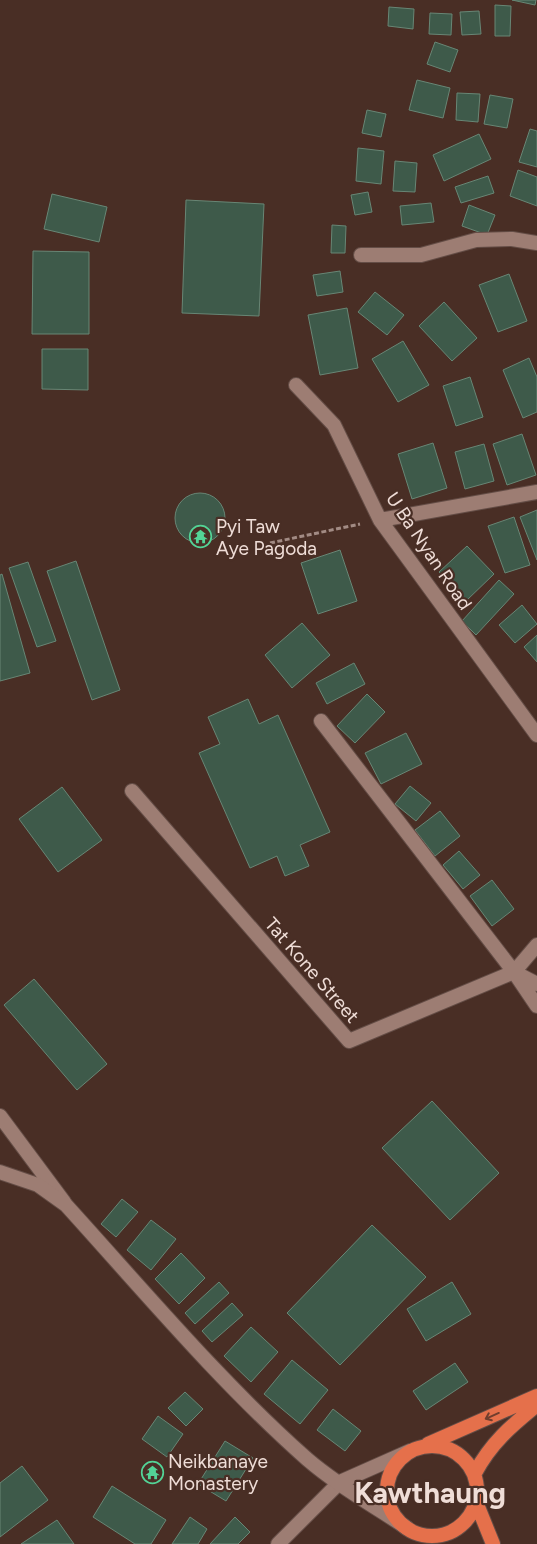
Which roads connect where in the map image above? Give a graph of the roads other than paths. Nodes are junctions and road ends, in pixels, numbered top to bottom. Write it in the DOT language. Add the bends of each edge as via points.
graph roads {
  1 [pos="537,243"];
  2 [pos="361,255"];
  3 [pos="296,385"];
  4 [pos="537,492"];
  5 [pos="380,520"];
  6 [pos="321,721"];
  7 [pos="537,735"];
  8 [pos="132,791"];
  9 [pos="537,945"];
  10 [pos="514,972"];
  11 [pos="537,984"];
  12 [pos="537,1006"];
  13 [pos="0,1116"];
  14 [pos="0,1172"];
  15 [pos="66,1205"];
  16 [pos="537,1396"];
  17 [pos="537,1404"];
  18 [pos="424,1446"];
  19 [pos="410,1451"];
  20 [pos="474,1473"];
  21 [pos="340,1482"];
  22 [pos="476,1502"];
  23 [pos="407,1528"];
  24 [pos="421,1534"];
  25 [pos="278,1544"];
  26 [pos="439,1544"];
  27 [pos="493,1544"];
  1 -- 2 [label="street" via="512,239 476,240 421,255"];
  3 -- 5 [label="street, U Ba Nyan Road" via="334,425"];
  4 -- 5 [label="street"];
  5 -- 7 [label="street, U Ba Nyan Road"];
  6 -- 10 [label="street"];
  8 -- 10 [label="street, Tat Kone Street" via="349,1041"];
  9 -- 10 [label="street"];
  10 -- 11 [label="street"];
  10 -- 12 [label="street"];
  13 -- 15 [label="street"];
  14 -- 15 [label="street" via="38,1185"];
  15 -- 21 [label="street" via="222,1376 309,1460"];
  16 -- 18 [label="highway, one-way"];
  17 -- 20 [label="highway" via="510,1425"];
  18 -- 19 [label="highway"];
  18 -- 20 [label="highway" via="440,1446 455,1451 467,1461"];
  19 -- 21 [label="street"];
  19 -- 23 [label="highway" via="390,1474 387,1489 393,1512"];
  20 -- 22 [label="highway" via="478,1487"];
  21 -- 23 [label="street"];
  21 -- 25 [label="street"];
  22 -- 24 [label="highway" via="462,1526 435,1536"];
  22 -- 27 [label="highway"];
  23 -- 24 [label="highway"];
  24 -- 26 [label="highway"];
}
